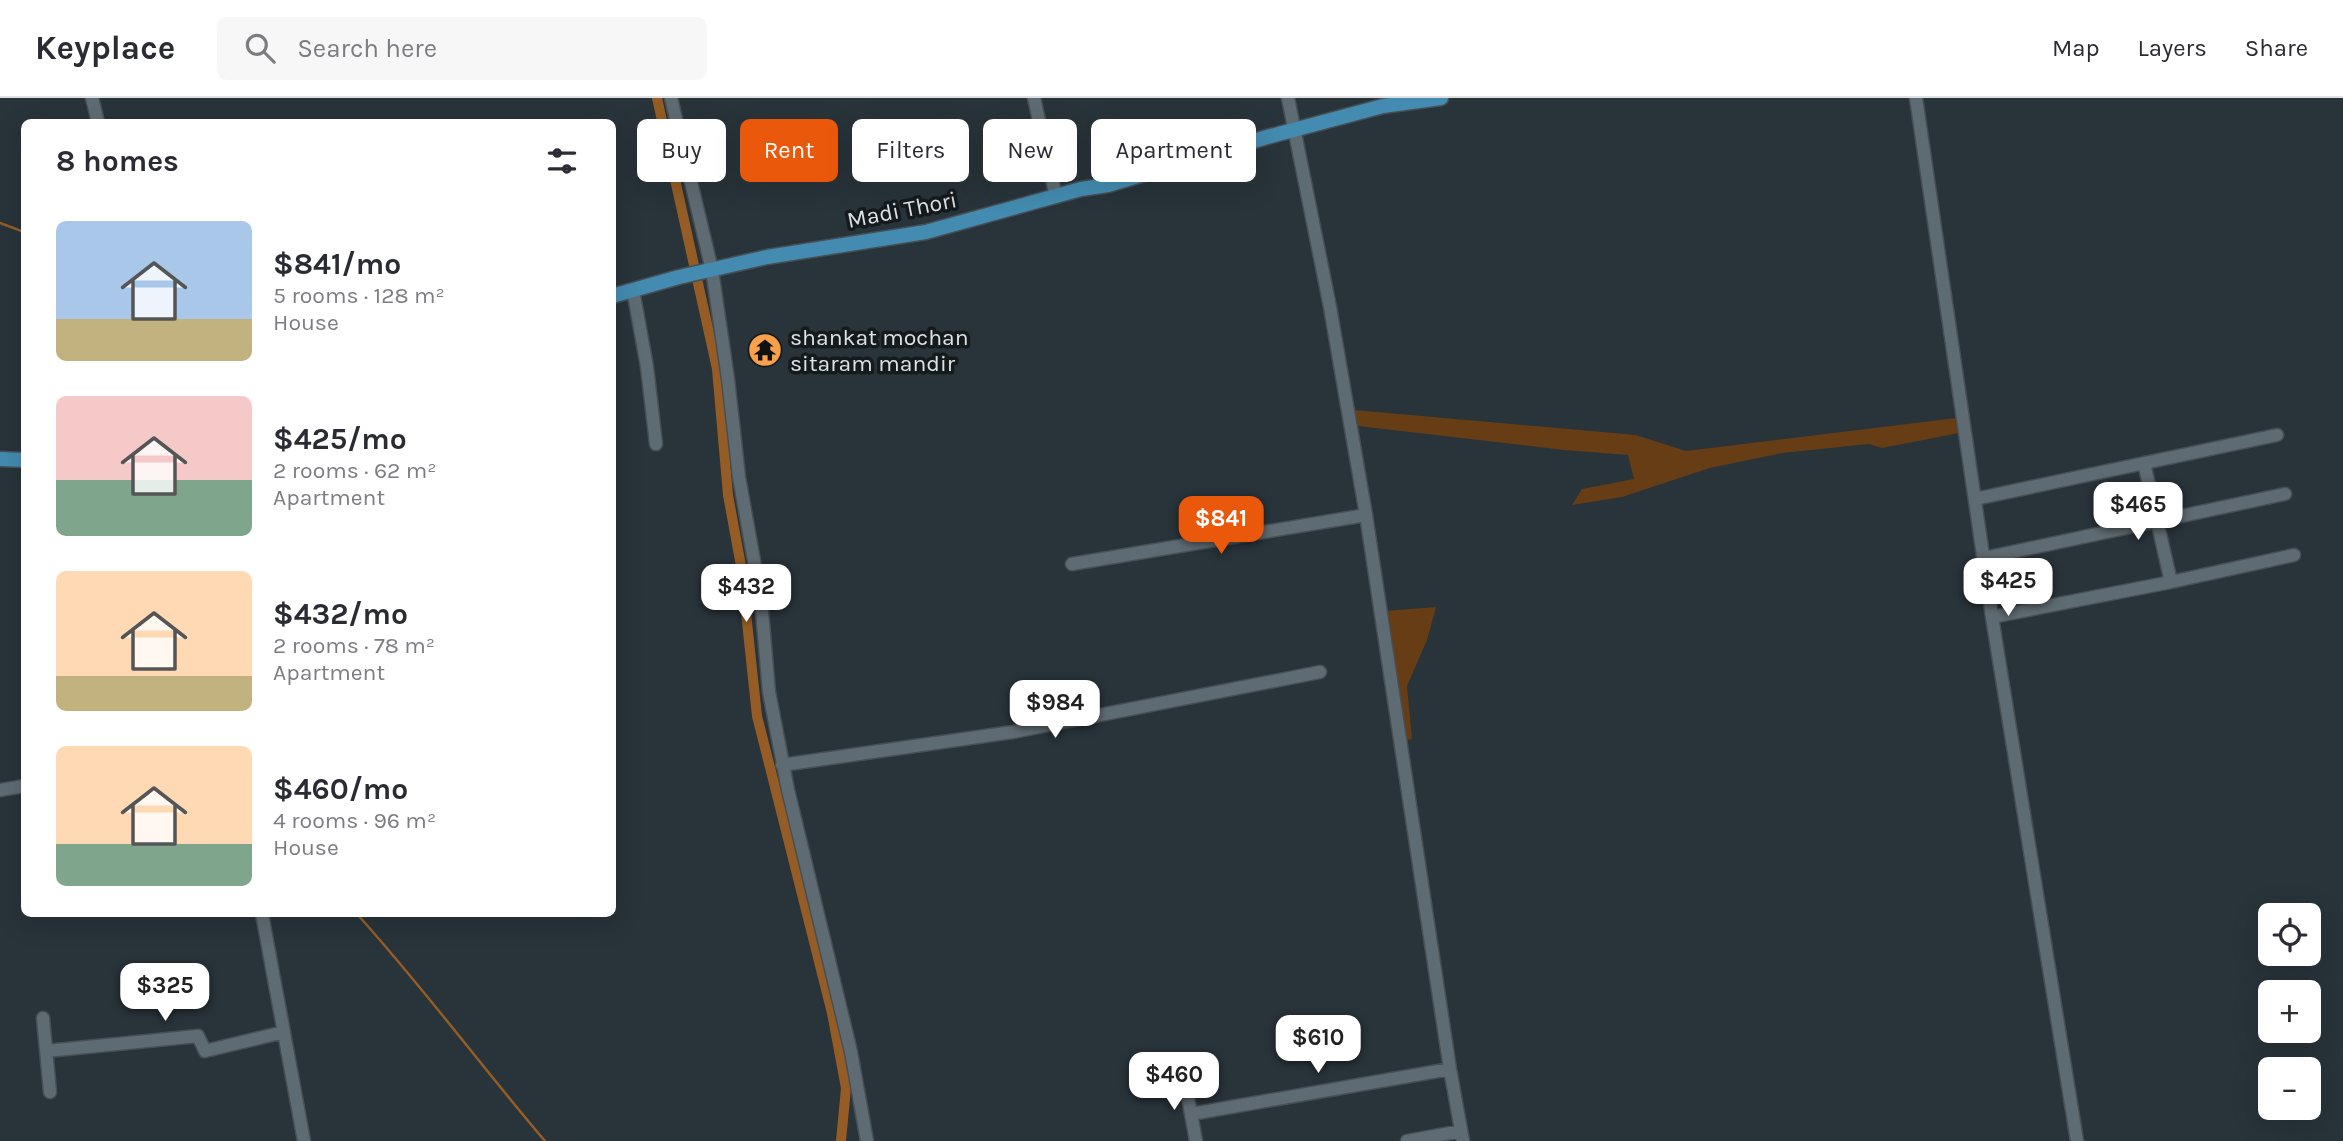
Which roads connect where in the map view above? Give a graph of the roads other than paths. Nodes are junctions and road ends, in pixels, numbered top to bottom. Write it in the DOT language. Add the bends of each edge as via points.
graph roads {
  1 [pos="92,98"];
  2 [pos="671,98"];
  3 [pos="1034,98"];
  4 [pos="1288,98"];
  5 [pos="1441,98"];
  6 [pos="1916,98"];
  7 [pos="97,119"];
  8 [pos="1295,130"];
  9 [pos="1056,197"];
  10 [pos="707,271"];
  11 [pos="633,290"];
  12 [pos="616,295"];
  13 [pos="2277,435"];
  14 [pos="656,444"];
  15 [pos="0,459"];
  16 [pos="21,460"];
  17 [pos="2144,463"];
  18 [pos="2285,494"];
  19 [pos="1975,499"];
  20 [pos="1366,515"];
  21 [pos="2157,522"];
  22 [pos="2294,555"];
  23 [pos="1984,558"];
  24 [pos="1072,564"];
  25 [pos="2171,582"];
  26 [pos="1992,617"];
  27 [pos="1320,672"];
  28 [pos="782,765"];
  29 [pos="21,786"];
  30 [pos="0,790"];
  31 [pos="262,917"];
  32 [pos="43,1018"];
  33 [pos="284,1032"];
  34 [pos="46,1051"];
  35 [pos="1450,1069"];
  36 [pos="1184,1076"];
  37 [pos="50,1092"];
  38 [pos="1191,1114"];
  39 [pos="1462,1136"];
  40 [pos="304,1141"];
  41 [pos="867,1141"];
  42 [pos="1196,1141"];
  43 [pos="1407,1141"];
  44 [pos="2077,1141"];
  1 -- 7 [label="street"];
  2 -- 10 [label="street"];
  3 -- 9 [label="street"];
  4 -- 8 [label="street"];
  5 -- 8 [label="main road, Madi Thori" via="1383,106"];
  6 -- 19 [label="street"];
  8 -- 9 [label="main road, Madi Thori"];
  8 -- 20 [label="street"];
  9 -- 10 [label="main road, Madi Thori" via="926,232"];
  10 -- 11 [label="main road, Madi Thori"];
  10 -- 28 [label="street" via="728,379"];
  11 -- 12 [label="main road, Madi Thori"];
  11 -- 14 [label="street"];
  13 -- 17 [label="street"];
  15 -- 16 [label="main road"];
  17 -- 19 [label="street"];
  17 -- 21 [label="street"];
  18 -- 21 [label="street"];
  19 -- 23 [label="street"];
  20 -- 24 [label="street"];
  20 -- 35 [label="street"];
  21 -- 23 [label="street"];
  21 -- 25 [label="street"];
  22 -- 25 [label="street"];
  23 -- 26 [label="street"];
  25 -- 26 [label="street"];
  26 -- 44 [label="street"];
  27 -- 28 [label="street" via="1013,732"];
  28 -- 41 [label="street" via="851,1052"];
  29 -- 30 [label="street"];
  31 -- 33 [label="street"];
  32 -- 34 [label="street"];
  33 -- 34 [label="street" via="205,1051 198,1036"];
  33 -- 40 [label="street"];
  34 -- 37 [label="street"];
  35 -- 38 [label="street"];
  35 -- 39 [label="street"];
  36 -- 38 [label="street"];
  38 -- 42 [label="street"];
  39 -- 43 [label="street"];
}
